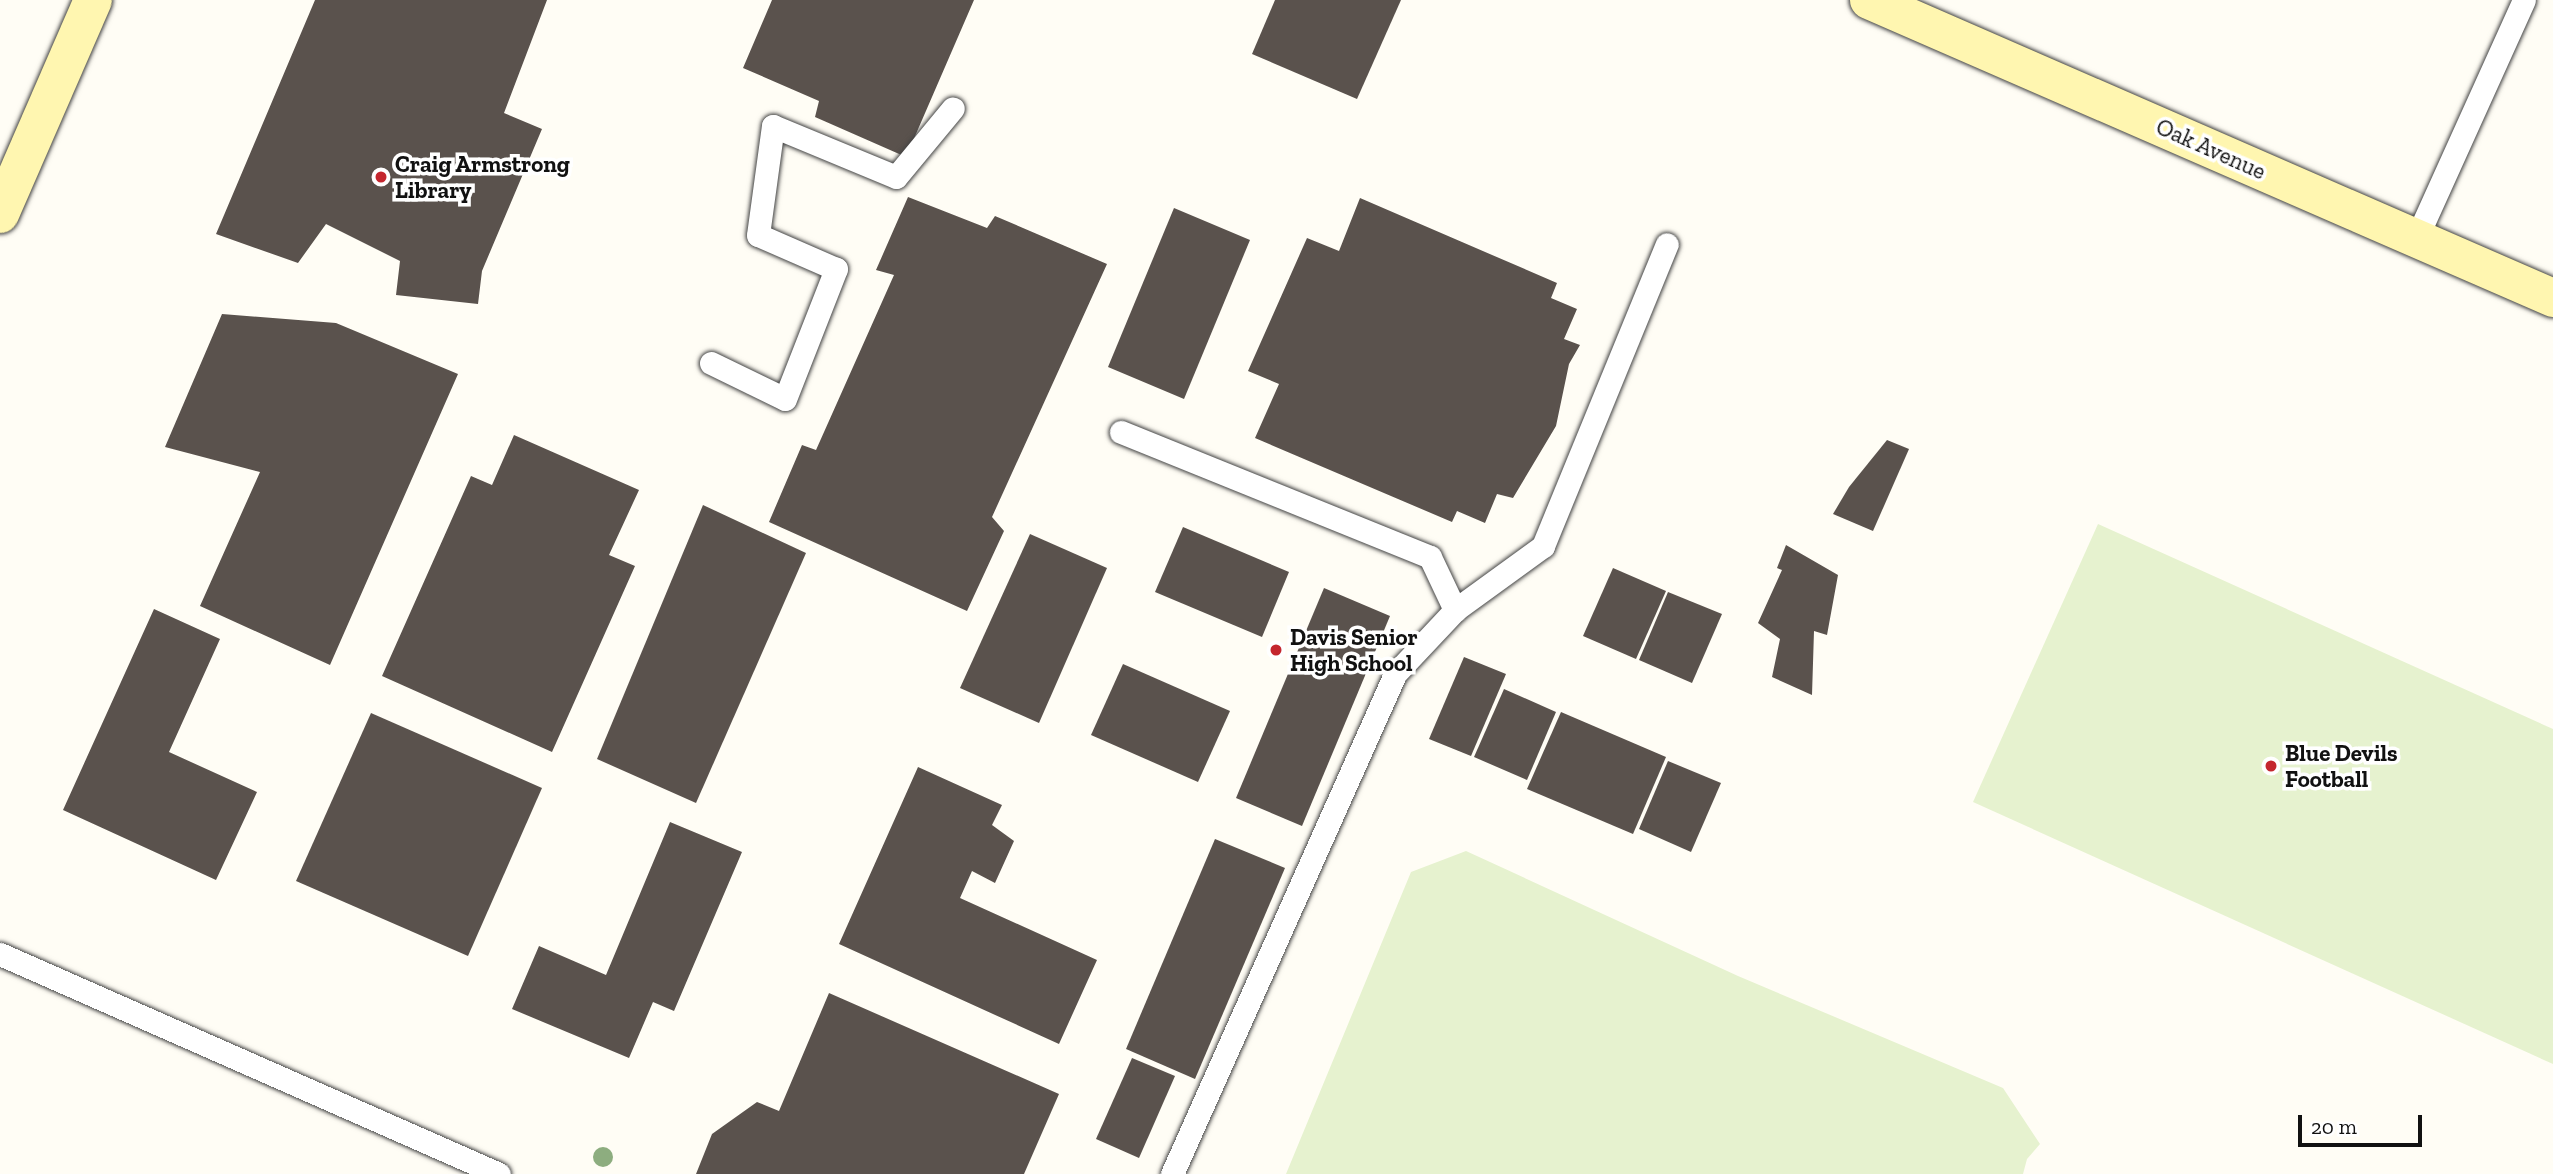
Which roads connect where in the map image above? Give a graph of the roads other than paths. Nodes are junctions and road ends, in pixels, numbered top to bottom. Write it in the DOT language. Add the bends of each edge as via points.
graph roads {
  1 [pos="93,0"];
  2 [pos="1868,0"];
  3 [pos="2524,0"];
  4 [pos="953,108"];
  5 [pos="0,214"];
  6 [pos="2416,239"];
  7 [pos="1667,244"];
  8 [pos="2553,298"];
  9 [pos="711,363"];
  10 [pos="1121,432"];
  11 [pos="1455,610"];
  12 [pos="0,954"];
  13 [pos="499,1174"];
  14 [pos="1172,1174"];
  1 -- 5 [label="street"];
  2 -- 6 [label="street, Oak Avenue"];
  3 -- 6 [label="lane"];
  4 -- 9 [label="lane" via="896,177 774,126 758,235 836,269 785,399"];
  6 -- 8 [label="street, Oak Avenue"];
  7 -- 11 [label="lane" via="1543,546"];
  10 -- 11 [label="lane" via="1430,557"];
  11 -- 14 [label="lane" via="1395,674"];
  12 -- 13 [label="lane"];
}
